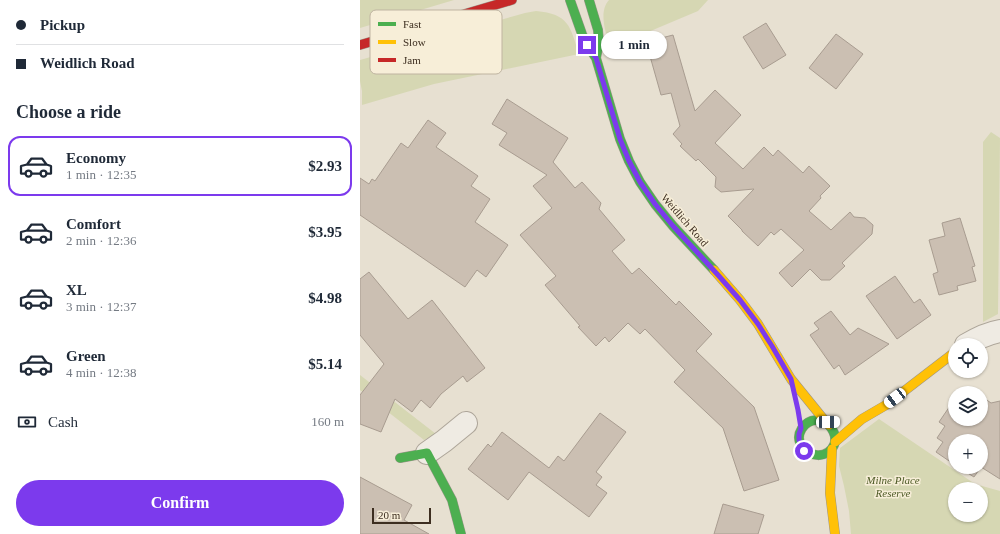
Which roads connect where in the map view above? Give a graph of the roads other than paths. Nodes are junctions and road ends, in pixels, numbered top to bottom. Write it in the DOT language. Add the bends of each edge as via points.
graph roads {
  1 [pos="512,0"];
  2 [pos="570,0"];
  3 [pos="589,0"];
  4 [pos="478,10"];
  5 [pos="370,42"];
  6 [pos="360,45"];
  7 [pos="596,58"];
  8 [pos="1000,331"];
  9 [pos="979,338"];
  10 [pos="948,357"];
  11 [pos="791,379"];
  12 [pos="796,399"];
  13 [pos="799,416"];
  14 [pos="862,419"];
  15 [pos="466,423"];
  16 [pos="801,428"];
  17 [pos="830,434"];
  18 [pos="427,453"];
  19 [pos="400,458"];
  20 [pos="823,478"];
  21 [pos="830,493"];
  22 [pos="461,534"];
  23 [pos="836,534"];
  1 -- 4 [label="street"];
  2 -- 7 [label="street, Weidlich Road" via="582,34"];
  3 -- 7 [label="street, Weidlich Road" via="598,30"];
  5 -- 6 [label="street"];
  7 -- 11 [label="street, Weidlich Road" via="620,139 640,182 673,226 740,300 758,324"];
  8 -- 9 [label="street"];
  10 -- 14 [label="street" via="886,405"];
  11 -- 12 [label="street, Weidlich Road"];
  11 -- 17 [label="street, Weidlich Road"];
  13 -- 16 [label="street"];
  14 -- 17 [label="street" via="847,422"];
  15 -- 18 [label="street"];
  16 -- 17 [label="street" via="809,421 820,419"];
  16 -- 17 [label="street" via="801,446 811,457 827,453"];
  17 -- 21 [label="street"];
  18 -- 19 [label="street"];
  18 -- 22 [label="street" via="452,500"];
  20 -- 21 [label="street"];
  21 -- 23 [label="street"];
}
